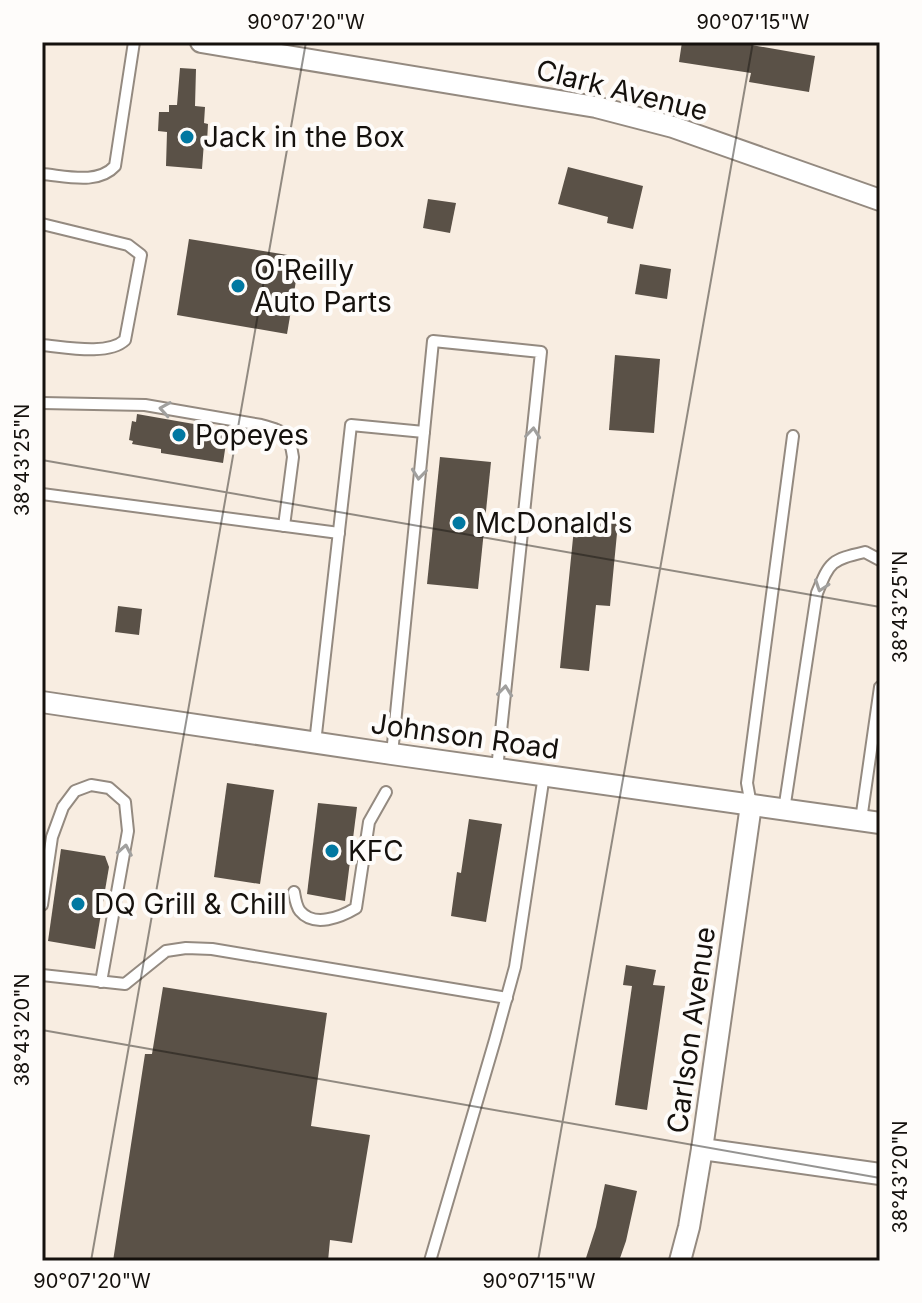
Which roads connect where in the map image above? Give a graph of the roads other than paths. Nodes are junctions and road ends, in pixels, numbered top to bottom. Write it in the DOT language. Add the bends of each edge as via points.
graph roads {
  1 [pos="134,42"];
  2 [pos="202,42"];
  3 [pos="42,174"];
  4 [pos="880,200"];
  5 [pos="42,224"];
  6 [pos="42,345"];
  7 [pos="42,403"];
  8 [pos="424,432"];
  9 [pos="793,436"];
  10 [pos="42,494"];
  11 [pos="284,526"];
  12 [pos="339,533"];
  13 [pos="880,560"];
  14 [pos="880,687"];
  15 [pos="42,702"];
  16 [pos="315,743"];
  17 [pos="392,754"];
  18 [pos="497,769"];
  19 [pos="544,775"];
  20 [pos="386,792"];
  21 [pos="751,805"];
  22 [pos="784,810"];
  23 [pos="870,822"];
  24 [pos="294,892"];
  25 [pos="42,905"];
  26 [pos="42,975"];
  27 [pos="101,982"];
  28 [pos="507,998"];
  29 [pos="702,1149"];
  30 [pos="880,1174"];
  31 [pos="430,1261"];
  32 [pos="680,1261"];
  1 -- 3 [label="lane" via="115,166 90,178"];
  2 -- 4 [label="street, Clark Avenue" via="596,107 673,127"];
  5 -- 6 [label="lane" via="128,245 141,255 125,340 103,349"];
  11 -- 7 [label="lane, one-way" via="293,457 287,436 277,429 145,405"];
  8 -- 12 [label="lane" via="351,425"];
  8 -- 17 [label="lane, one-way"];
  18 -- 8 [label="lane, one-way" via="541,352 433,341"];
  9 -- 21 [label="lane" via="747,783"];
  10 -- 11 [label="lane"];
  11 -- 12 [label="lane"];
  12 -- 16 [label="lane"];
  13 -- 22 [label="lane, one-way" via="865,552 839,558 826,571 817,593"];
  14 -- 23 [label="lane"];
  15 -- 16 [label="street, Johnson Road"];
  16 -- 17 [label="street, Johnson Road"];
  17 -- 18 [label="street, Johnson Road"];
  18 -- 19 [label="street, Johnson Road"];
  19 -- 21 [label="street, Johnson Road"];
  19 -- 28 [label="lane"];
  20 -- 24 [label="lane" via="369,822 356,908 342,917 309,917 298,909"];
  21 -- 22 [label="street, Johnson Road"];
  21 -- 29 [label="street, Carlson Avenue"];
  22 -- 23 [label="street, Johnson Road"];
  27 -- 25 [label="lane, one-way" via="128,831 125,802 109,788 91,785 75,791 63,807 52,837"];
  26 -- 27 [label="lane"];
  27 -- 28 [label="lane" via="125,984 166,951 212,949"];
  28 -- 31 [label="lane"];
  29 -- 30 [label="street"];
  29 -- 32 [label="street, Carlson Avenue"];
}
